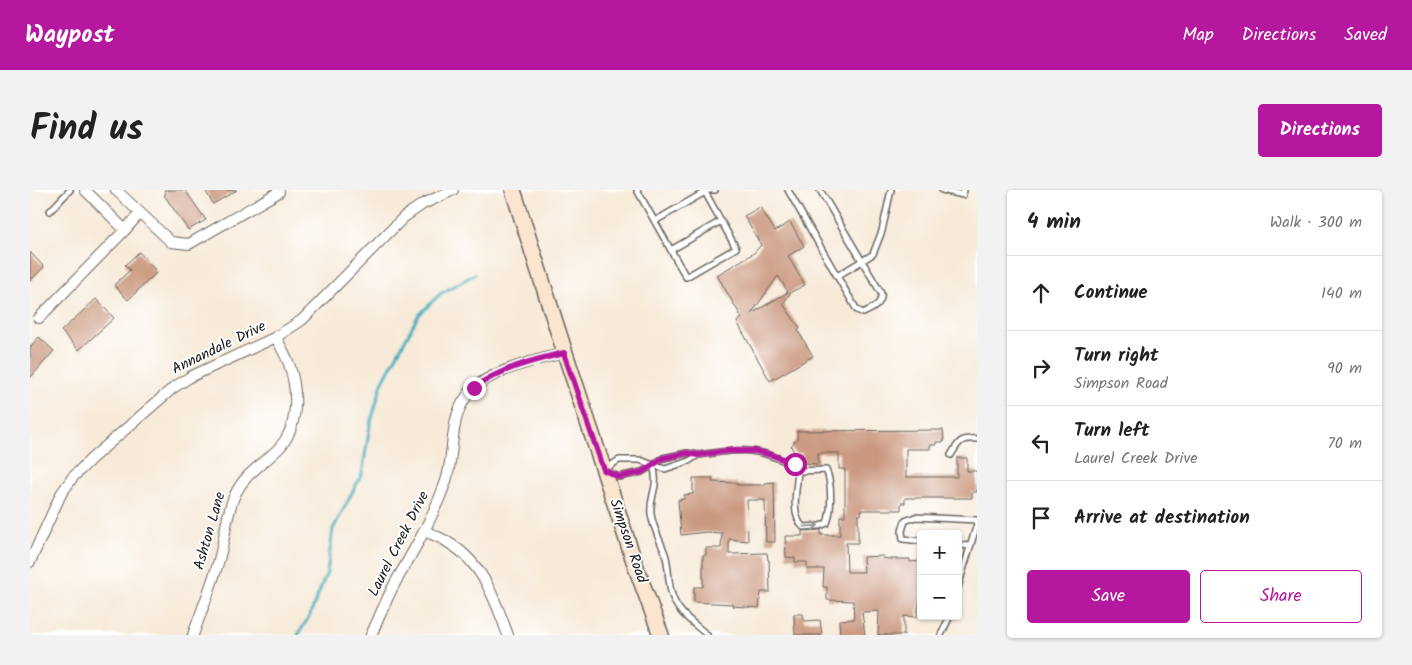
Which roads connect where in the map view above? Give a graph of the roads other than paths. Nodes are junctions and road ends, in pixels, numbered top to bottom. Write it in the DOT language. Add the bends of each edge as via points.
graph roads {
  1 [pos="70,190"];
  2 [pos="85,190"];
  3 [pos="116,190"];
  4 [pos="453,190"];
  5 [pos="514,190"];
  6 [pos="637,190"];
  7 [pos="715,190"];
  8 [pos="788,190"];
  9 [pos="820,190"];
  10 [pos="891,190"];
  11 [pos="942,190"];
  12 [pos="964,190"];
  13 [pos="704,191"];
  14 [pos="279,192"];
  15 [pos="50,211"];
  16 [pos="140,213"];
  17 [pos="655,221"];
  18 [pos="721,221"];
  19 [pos="125,230"];
  20 [pos="671,250"];
  21 [pos="862,261"];
  22 [pos="837,276"];
  23 [pos="39,318"];
  24 [pos="276,337"];
  25 [pos="564,353"];
  26 [pos="977,439"];
  27 [pos="698,455"];
  28 [pos="952,455"];
  29 [pos="653,465"];
  30 [pos="604,470"];
  31 [pos="798,471"];
  32 [pos="977,520"];
  33 [pos="977,524"];
  34 [pos="425,531"];
  35 [pos="917,541"];
  36 [pos="962,545"];
  37 [pos="970,546"];
  38 [pos="30,562"];
  39 [pos="962,575"];
  40 [pos="948,620"];
  41 [pos="193,635"];
  42 [pos="371,635"];
  43 [pos="508,635"];
  44 [pos="661,635"];
  45 [pos="707,635"];
  46 [pos="941,635"];
  1 -- 15 [label="lane"];
  2 -- 19 [label="street"];
  3 -- 16 [label="street"];
  4 -- 24 [label="street, Annandale Drive" via="404,216 302,320"];
  5 -- 25 [label="street, Simpson Road"];
  6 -- 17 [label="lane"];
  7 -- 13 [label="lane"];
  8 -- 22 [label="lane"];
  9 -- 21 [label="lane"];
  10 -- 21 [label="lane" via="882,232 873,254"];
  11 -- 12 [label="lane" via="963,195"];
  13 -- 17 [label="lane"];
  13 -- 18 [label="lane"];
  14 -- 16 [label="street" via="189,244 171,242"];
  16 -- 19 [label="street"];
  17 -- 20 [label="lane"];
  18 -- 20 [label="lane"];
  18 -- 20 [label="lane" via="736,248 686,277"];
  19 -- 23 [label="street"];
  21 -- 22 [label="lane"];
  21 -- 22 [label="lane" via="882,296 879,304 866,312 857,310"];
  24 -- 38 [label="street, Annandale Drive" via="173,388 91,459 61,494"];
  24 -- 41 [label="street, Ashton Lane" via="294,384 295,406 290,430 279,448 251,472 235,494 220,556"];
  25 -- 30 [label="street, Simpson Road"];
  25 -- 34 [label="street, Laurel Creek Drive" via="494,376 479,384 466,397 454,426 446,479"];
  26 -- 28 [label="lane" via="965,438"];
  27 -- 29 [label="lane" via="671,456"];
  27 -- 29 [label="lane" via="665,469"];
  27 -- 31 [label="lane" via="755,451 795,464"];
  29 -- 30 [label="lane" via="640,460 619,460"];
  29 -- 30 [label="lane" via="642,472 619,477"];
  29 -- 45 [label="lane" via="657,477 652,515 666,556 672,596 685,616"];
  30 -- 44 [label="street, Simpson Road"];
  31 -- 31 [label="lane, one-way" via="796,515 799,523 812,527 827,522 830,485 826,470"];
  32 -- 35 [label="lane" via="915,517 905,521 903,539"];
  33 -- 37 [label="lane"];
  34 -- 42 [label="street, Laurel Creek Drive"];
  34 -- 43 [label="street" via="449,543 474,564 490,589"];
  36 -- 37 [label="lane"];
  37 -- 39 [label="lane"];
  40 -- 46 [label="lane"];
}
